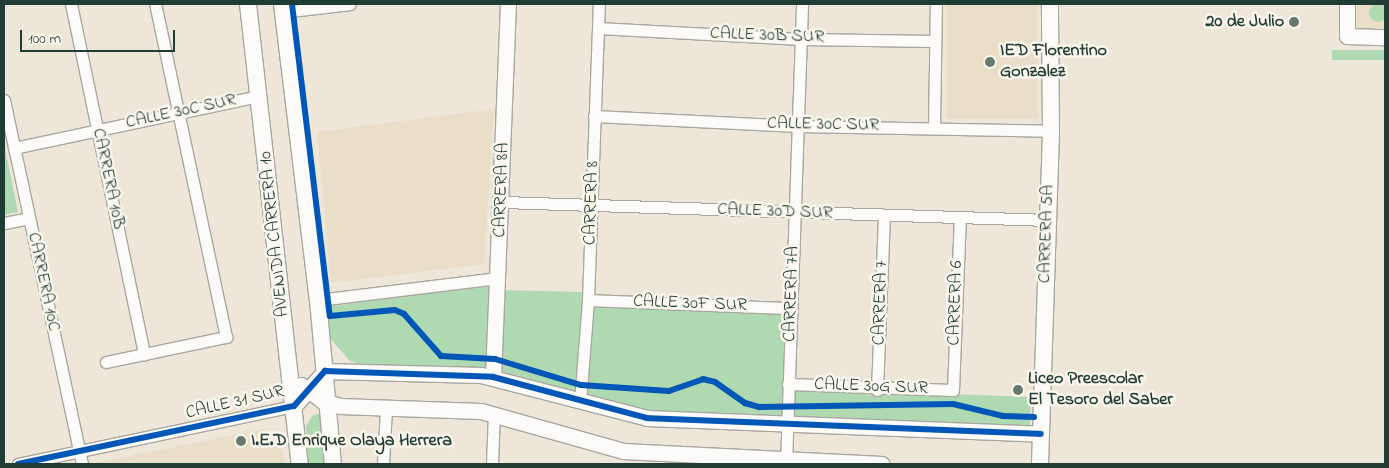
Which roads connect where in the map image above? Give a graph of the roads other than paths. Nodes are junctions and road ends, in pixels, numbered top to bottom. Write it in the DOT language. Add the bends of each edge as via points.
graph roads {
  1 [pos="71,4"];
  2 [pos="155,4"];
  3 [pos="248,4"];
  4 [pos="350,4"];
  5 [pos="508,4"];
  6 [pos="599,4"];
  7 [pos="802,4"];
  8 [pos="936,4"];
  9 [pos="1050,4"];
  10 [pos="1347,4"];
  11 [pos="283,8"];
  12 [pos="598,28"];
  13 [pos="1385,37"];
  14 [pos="801,38"];
  15 [pos="935,41"];
  16 [pos="260,96"];
  17 [pos="4,100"];
  18 [pos="178,113"];
  19 [pos="594,116"];
  20 [pos="798,126"];
  21 [pos="934,126"];
  22 [pos="98,130"];
  23 [pos="1051,131"];
  24 [pos="14,148"];
  25 [pos="503,202"];
  26 [pos="592,204"];
  27 [pos="795,214"];
  28 [pos="884,216"];
  29 [pos="960,217"];
  30 [pos="29,218"];
  31 [pos="1048,220"];
  32 [pos="4,223"];
  33 [pos="498,278"];
  34 [pos="318,300"];
  35 [pos="588,300"];
  36 [pos="791,308"];
  37 [pos="144,354"];
  38 [pos="106,362"];
  39 [pos="289,368"];
  40 [pos="325,371"];
  41 [pos="494,377"];
  42 [pos="788,384"];
  43 [pos="877,390"];
  44 [pos="953,390"];
  45 [pos="307,391"];
  46 [pos="580,402"];
  47 [pos="328,403"];
  48 [pos="294,406"];
  49 [pos="386,408"];
  50 [pos="494,413"];
  51 [pos="787,423"];
  52 [pos="1041,434"];
  53 [pos="81,458"];
  54 [pos="638,459"];
  55 [pos="786,462"];
  56 [pos="18,464"];
  57 [pos="300,464"];
  58 [pos="333,464"];
  59 [pos="383,464"];
  60 [pos="492,464"];
  61 [pos="882,464"];
  62 [pos="1040,464"];
  1 -- 22 [label="street, CARRERA 10B"];
  2 -- 18 [label="street"];
  3 -- 16 [label="main road, AVENIDA CARRERA 10"];
  4 -- 11 [label="street"];
  5 -- 25 [label="street, CARRERA 8A"];
  6 -- 12 [label="street, CARRERA 8"];
  7 -- 14 [label="street, CARRERA 7A"];
  8 -- 15 [label="street"];
  9 -- 23 [label="main road, CARRERA 5A"];
  10 -- 13 [label="street" via="1347,36"];
  11 -- 34 [label="main road, AVENIDA CARRERA 10"];
  12 -- 14 [label="street, CALLE 30B SUR"];
  12 -- 19 [label="street, CARRERA 8"];
  14 -- 15 [label="street, CALLE 30B SUR"];
  14 -- 20 [label="street, CARRERA 7A"];
  15 -- 21 [label="street"];
  16 -- 18 [label="street, CALLE 30C SUR"];
  16 -- 39 [label="main road, AVENIDA CARRERA 10"];
  17 -- 24 [label="street, CARRERA 10C"];
  18 -- 22 [label="street, CALLE 30C SUR"];
  18 -- 37 [label="street" via="226,337"];
  19 -- 20 [label="street, CALLE 30C SUR"];
  19 -- 26 [label="street, CARRERA 8"];
  20 -- 21 [label="street, CALLE 30C SUR"];
  20 -- 27 [label="street, CARRERA 7A"];
  21 -- 23 [label="street, CALLE 30C SUR"];
  22 -- 24 [label="street, CALLE 30C SUR"];
  22 -- 37 [label="street, CARRERA 10B"];
  23 -- 31 [label="main road, CARRERA 5A"];
  24 -- 30 [label="street, CARRERA 10C"];
  25 -- 26 [label="street, CALLE 30D SUR"];
  25 -- 33 [label="street, CARRERA 8A"];
  26 -- 27 [label="street, CALLE 30D SUR"];
  26 -- 35 [label="street, CARRERA 8"];
  27 -- 28 [label="street, CALLE 30D SUR"];
  27 -- 36 [label="street, CARRERA 7A"];
  28 -- 29 [label="street, CALLE 30D SUR"];
  28 -- 43 [label="street, CARRERA 7"];
  29 -- 31 [label="street, CALLE 30D SUR"];
  29 -- 44 [label="street, CARRERA 6"];
  30 -- 32 [label="street"];
  30 -- 53 [label="street, CARRERA 10C"];
  31 -- 52 [label="main road, CARRERA 5A"];
  33 -- 34 [label="street"];
  33 -- 41 [label="street, CARRERA 8A"];
  34 -- 40 [label="main road, AVENIDA CARRERA 10"];
  35 -- 36 [label="street, CALLE 30F SUR"];
  35 -- 46 [label="street, CARRERA 8"];
  36 -- 42 [label="street, CARRERA 7A"];
  37 -- 38 [label="street"];
  39 -- 45 [label="street, CALLE 31 SUR"];
  39 -- 48 [label="main road, AVENIDA CARRERA 10"];
  40 -- 41 [label="street"];
  40 -- 45 [label="street, CALLE 31 SUR"];
  40 -- 47 [label="main road, AVENIDA CARRERA 10"];
  41 -- 46 [label="street"];
  42 -- 43 [label="street, CALLE 30G SUR"];
  42 -- 51 [label="street, CARRERA 7A"];
  43 -- 44 [label="street, CALLE 30G SUR"];
  45 -- 47 [label="street, CALLE 31 SUR"];
  45 -- 48 [label="street, CALLE 31 SUR"];
  46 -- 51 [label="street" via="647,418"];
  47 -- 49 [label="street, CALLE 31 SUR"];
  47 -- 58 [label="main road, AVENIDA CARRERA 10"];
  48 -- 53 [label="street, CALLE 31 SUR"];
  48 -- 57 [label="main road, AVENIDA CARRERA 10"];
  49 -- 50 [label="street, CALLE 31 SUR"];
  49 -- 59 [label="street"];
  50 -- 54 [label="street, CALLE 31 SUR"];
  50 -- 60 [label="street"];
  51 -- 52 [label="street"];
  51 -- 55 [label="street, CARRERA 7A"];
  52 -- 62 [label="main road, CARRERA 5A"];
  53 -- 56 [label="street, CALLE 31 SUR"];
  54 -- 55 [label="street, CALLE 31 SUR"];
  55 -- 61 [label="street, CALLE 31 SUR"];
}
